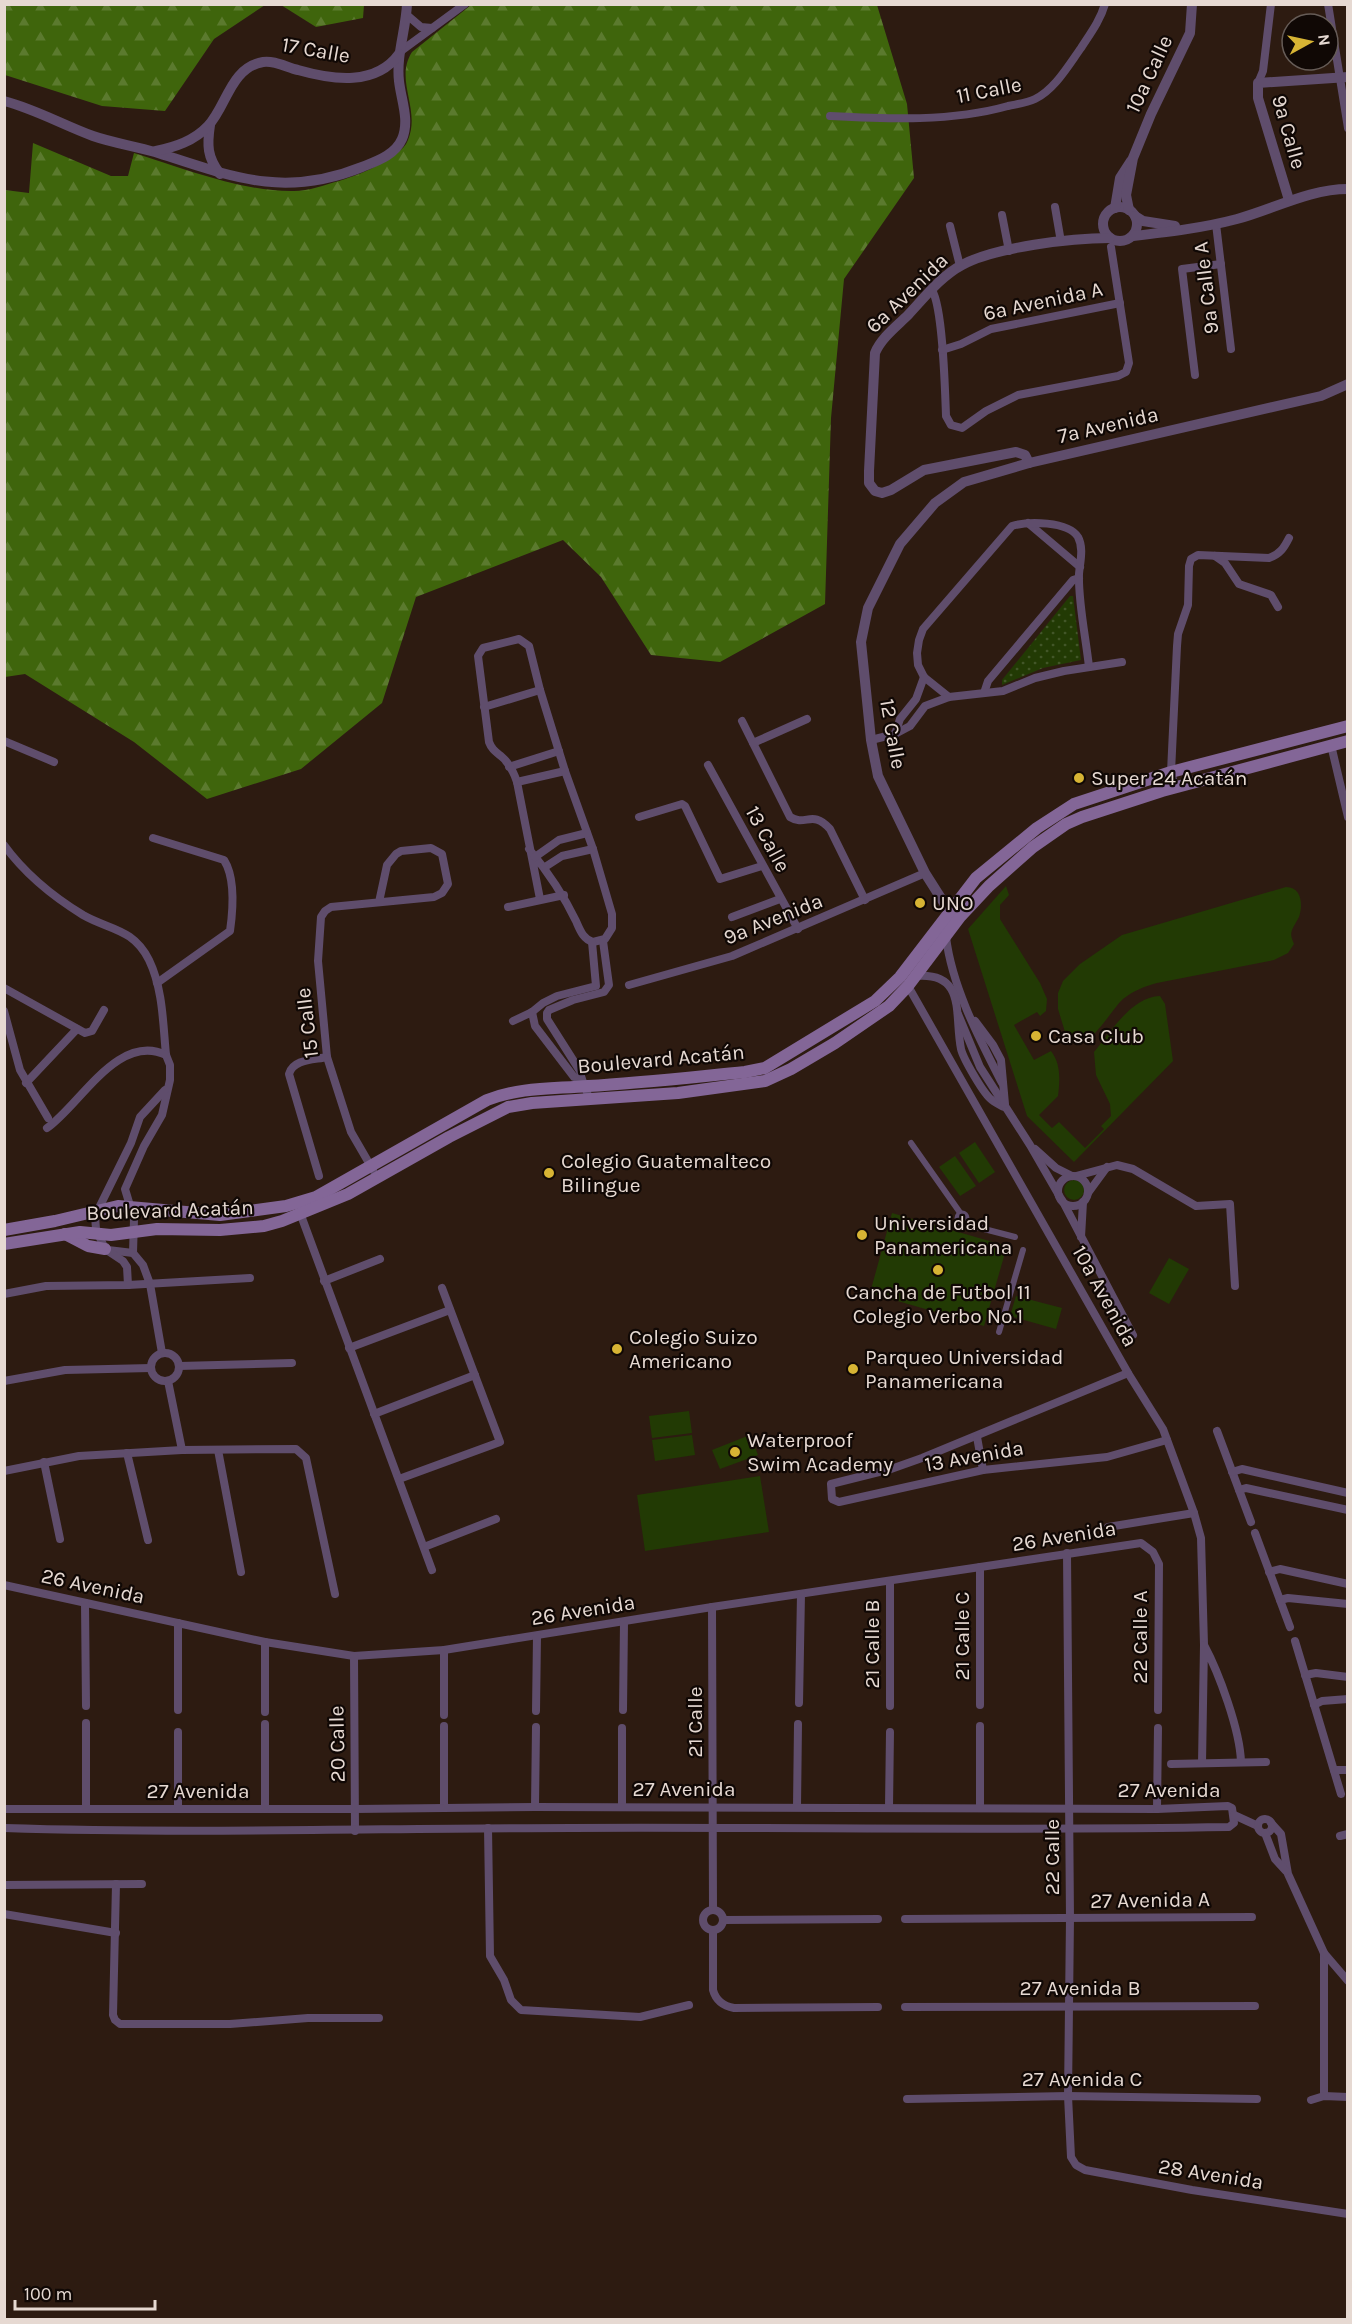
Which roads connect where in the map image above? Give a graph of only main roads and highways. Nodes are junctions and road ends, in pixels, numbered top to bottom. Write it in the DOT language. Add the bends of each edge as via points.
graph roads {
  1 [pos="1347,726"];
  2 [pos="1347,741"];
  3 [pos="956,913"];
  4 [pos="586,1088"];
  5 [pos="299,1209"];
  6 [pos="4,1230"];
  7 [pos="65,1234"];
  8 [pos="4,1244"];
  9 [pos="105,1249"];
  1 -- 3 [label="main road, Boulevard Acatán" via="1171,772 1074,804 976,878"];
  2 -- 3 [label="main road, Boulevard Acatán" via="1175,788 1066,824"];
  3 -- 4 [label="main road, Boulevard Acatán" via="875,1001 765,1068"];
  3 -- 4 [label="main road, Boulevard Acatán" via="946,937 889,1006 791,1069 765,1081 678,1093"];
  4 -- 5 [label="main road, Boulevard Acatán" via="525,1089 495,1097 375,1173"];
  5 -- 6 [label="main road, Boulevard Acatán" via="220,1215 118,1206"];
  5 -- 7 [label="main road, Boulevard Acatán" via="264,1226"];
  7 -- 8 [label="main road, Boulevard Acatán"];
  7 -- 9 [label="main road" via="88,1246"];
}
